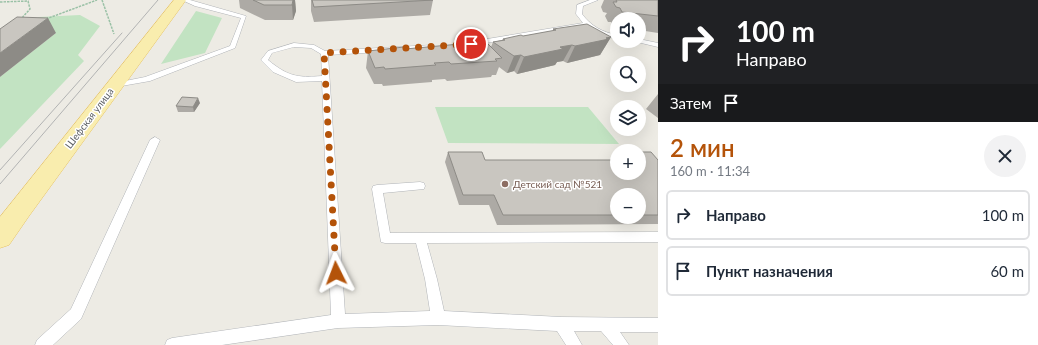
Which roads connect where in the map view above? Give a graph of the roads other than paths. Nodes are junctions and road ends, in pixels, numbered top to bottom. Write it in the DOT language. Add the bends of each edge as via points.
graph roads {
  1 [pos="180,0"];
  2 [pos="185,0"];
  3 [pos="595,0"];
  4 [pos="587,25"];
  5 [pos="610,36"];
  6 [pos="646,42"];
  7 [pos="455,45"];
  8 [pos="658,45"];
  9 [pos="440,46"];
  10 [pos="324,53"];
  11 [pos="326,78"];
  12 [pos="113,86"];
  13 [pos="155,140"];
  14 [pos="420,186"];
  15 [pos="0,237"];
  16 [pos="420,237"];
  17 [pos="658,237"];
  18 [pos="438,318"];
  19 [pos="338,321"];
  20 [pos="561,324"];
  21 [pos="605,325"];
  22 [pos="658,325"];
  23 [pos="42,345"];
  24 [pos="172,345"];
  25 [pos="575,345"];
  26 [pos="622,345"];
  1 -- 12 [label="main road, Шефская улица"];
  2 -- 12 [label="lane" via="244,17 233,47 147,79"];
  3 -- 4 [label="lane" via="580,5 579,14"];
  4 -- 5 [label="lane" via="601,34"];
  4 -- 7 [label="lane"];
  6 -- 8 [label="lane"];
  9 -- 10 [label="lane"];
  10 -- 11 [label="lane"];
  10 -- 11 [label="lane" via="312,46 294,45 270,52 264,60 276,70 299,80"];
  11 -- 19 [label="lane"];
  12 -- 15 [label="main road, Шефская улица"];
  13 -- 23 [label="lane" via="76,314"];
  14 -- 16 [label="lane" via="377,189 385,238"];
  16 -- 17 [label="lane"];
  16 -- 18 [label="lane"];
  18 -- 19 [label="lane"];
  18 -- 20 [label="lane"];
  19 -- 24 [label="lane"];
  20 -- 21 [label="lane"];
  20 -- 25 [label="lane"];
  21 -- 22 [label="lane"];
  21 -- 26 [label="lane"];
}
